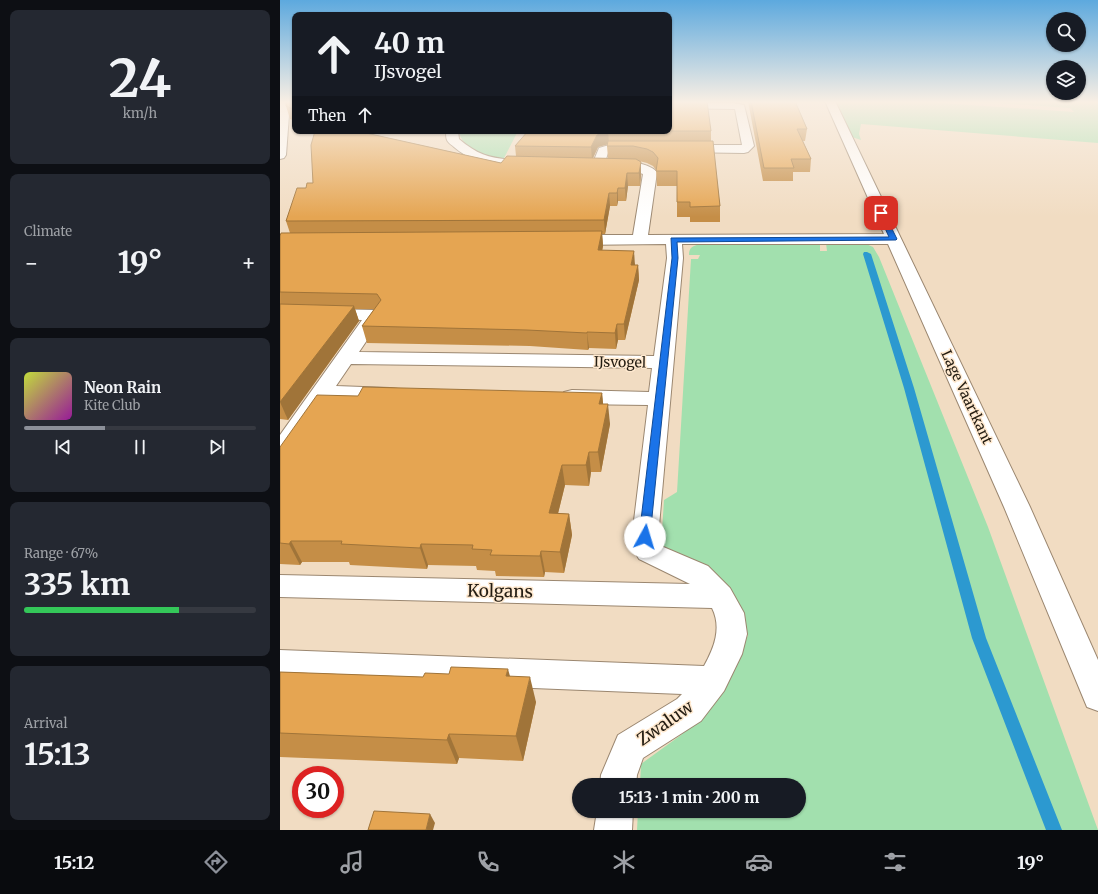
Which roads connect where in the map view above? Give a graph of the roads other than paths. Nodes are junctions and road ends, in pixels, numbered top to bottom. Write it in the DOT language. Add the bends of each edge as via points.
graph roads {
  1 [pos="281,140"];
  2 [pos="453,140"];
  3 [pos="747,140"];
  4 [pos="848,140"];
  5 [pos="649,149"];
  6 [pos="672,149"];
  7 [pos="280,155"];
  8 [pos="542,164"];
  9 [pos="582,165"];
  10 [pos="598,165"];
  11 [pos="640,239"];
  12 [pos="894,239"];
  13 [pos="562,240"];
  14 [pos="674,240"];
  15 [pos="309,313"];
  16 [pos="345,358"];
  17 [pos="663,362"];
  18 [pos="321,392"];
  19 [pos="408,394"];
  20 [pos="557,397"];
  21 [pos="659,399"];
  22 [pos="280,446"];
  23 [pos="280,586"];
  24 [pos="720,596"];
  25 [pos="280,664"];
  26 [pos="713,681"];
  27 [pos="1098,696"];
  28 [pos="619,778"];
  29 [pos="614,818"];
  30 [pos="613,830"];
  1 -- 7 [label="street"];
  2 -- 8 [label="street" via="468,152 489,160"];
  3 -- 6 [label="street" via="748,146 744,149"];
  4 -- 12 [label="street, Lage Vaartkant"];
  5 -- 10 [label="street" via="609,149 604,151"];
  9 -- 10 [label="street"];
  10 -- 11 [label="street" via="630,165 650,172"];
  11 -- 13 [label="street"];
  11 -- 14 [label="street"];
  12 -- 14 [label="street"];
  12 -- 27 [label="street, Lage Vaartkant" via="1018,507"];
  14 -- 17 [label="street" via="675,258"];
  15 -- 16 [label="street" via="375,315"];
  16 -- 17 [label="street, IJsvogel"];
  16 -- 18 [label="street"];
  17 -- 21 [label="street, IJsvogel"];
  18 -- 19 [label="street"];
  18 -- 22 [label="street" via="284,446"];
  20 -- 21 [label="street"];
  21 -- 24 [label="street, Zwaluw" via="645,537 649,552 698,574"];
  23 -- 24 [label="street, Kolgans"];
  24 -- 26 [label="street, Zwaluw" via="729,613 732,634 727,654"];
  25 -- 26 [label="street"];
  26 -- 28 [label="street, Zwaluw" via="689,710 630,747"];
  29 -- 30 [label="street"];
}
